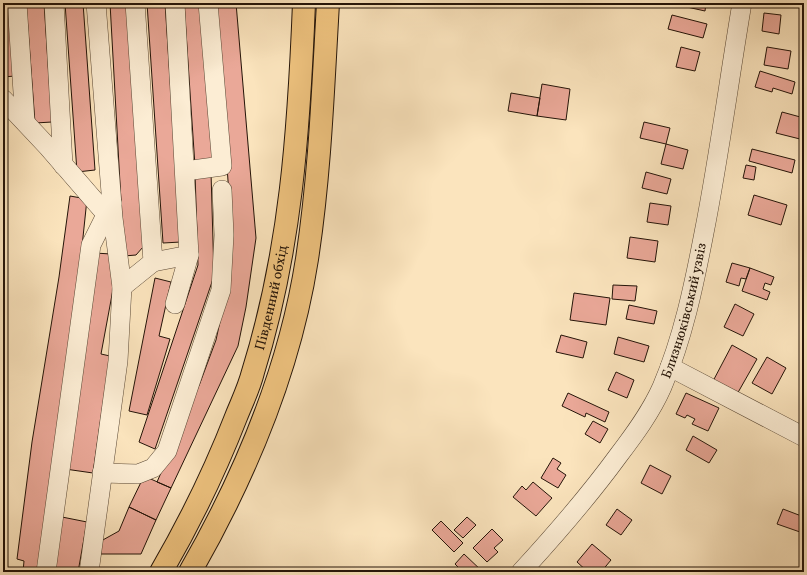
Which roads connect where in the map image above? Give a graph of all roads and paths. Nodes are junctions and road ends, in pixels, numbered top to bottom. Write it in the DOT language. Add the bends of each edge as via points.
graph roads {
  1 [pos="18,3"];
  2 [pos="54,3"];
  3 [pos="96,3"];
  4 [pos="135,3"];
  5 [pos="175,3"];
  6 [pos="208,3"];
  7 [pos="304,3"];
  8 [pos="328,3"];
  9 [pos="742,3"];
  10 [pos="3,99"];
  11 [pos="25,122"];
  12 [pos="63,165"];
  13 [pos="185,171"];
  14 [pos="222,190"];
  15 [pos="109,209"];
  16 [pos="189,255"];
  17 [pos="153,262"];
  18 [pos="122,287"];
  19 [pos="175,304"];
  20 [pos="670,367"];
  21 [pos="804,437"];
  22 [pos="102,473"];
  23 [pos="46,572"];
  24 [pos="89,572"];
  25 [pos="161,572"];
  26 [pos="190,572"];
  27 [pos="521,572"];
  1 -- 11 [label="street"];
  2 -- 12 [label="street"];
  3 -- 15 [label="street"];
  4 -- 17 [label="street"];
  5 -- 13 [label="street"];
  6 -- 13 [label="street" via="222,166"];
  7 -- 25 [label="main road, Південний обхід" via="292,189 285,244 271,310 253,374 225,443 200,500"];
  8 -- 26 [label="main road, Південний обхід" via="321,144 307,260 294,321 276,383 252,446 227,503"];
  9 -- 20 [label="street, Близнюківський узвіз" via="709,208 686,318"];
  10 -- 11 [label="street"];
  11 -- 12 [label="street"];
  12 -- 15 [label="street"];
  13 -- 16 [label="street"];
  14 -- 22 [label="street" via="224,235 221,290 167,450 153,468 138,474"];
  15 -- 18 [label="street"];
  15 -- 23 [label="street" via="91,244"];
  16 -- 17 [label="street"];
  16 -- 19 [label="street"];
  17 -- 18 [label="street"];
  18 -- 22 [label="street" via="118,361"];
  20 -- 21 [label="street"];
  20 -- 27 [label="street, Близнюківський узвіз" via="661,389 636,432 572,515"];
  22 -- 24 [label="street"];
}
